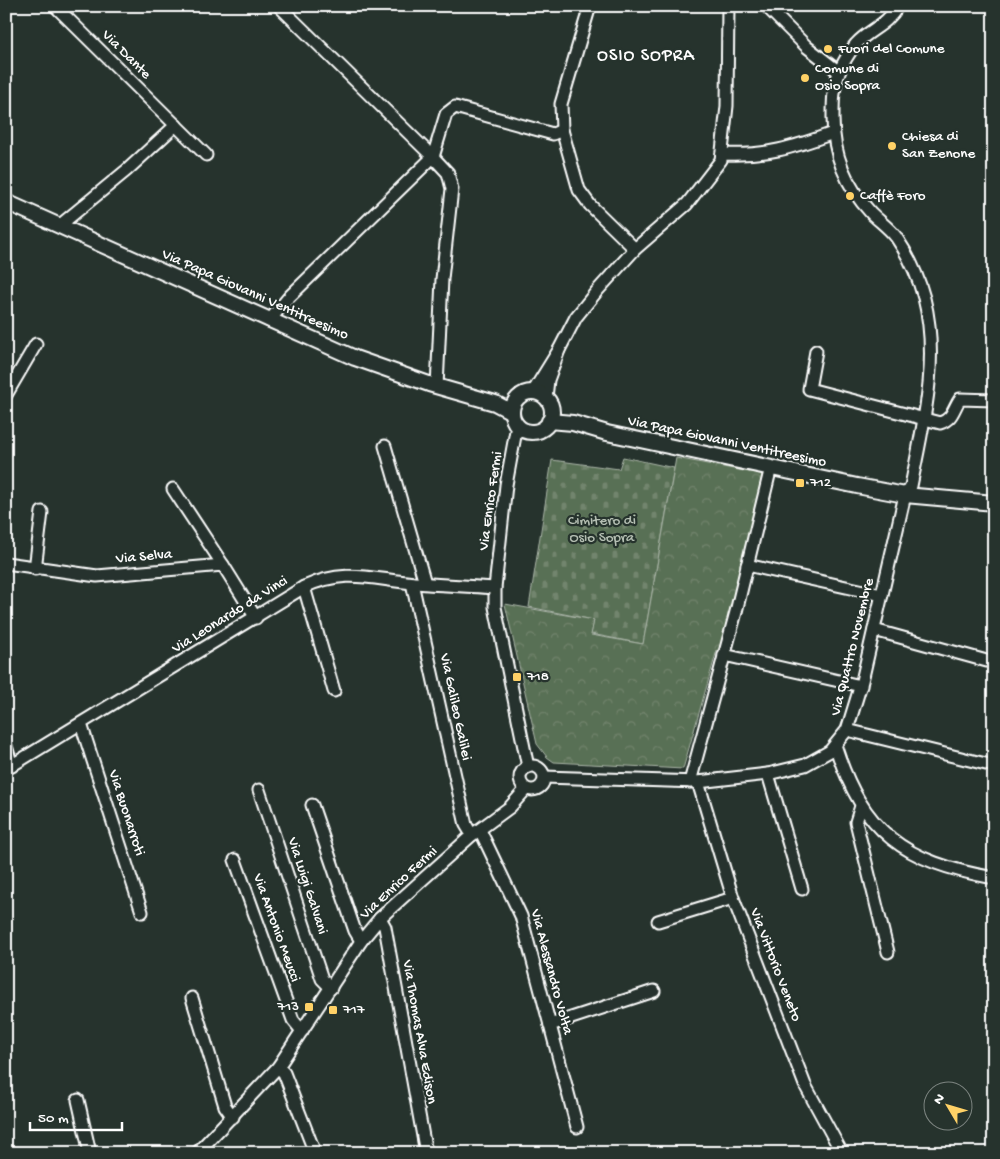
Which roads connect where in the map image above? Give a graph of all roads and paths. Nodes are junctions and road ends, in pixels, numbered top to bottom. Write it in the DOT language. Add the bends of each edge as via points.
graph roads {
  1 [pos="55,6"];
  2 [pos="279,6"];
  3 [pos="590,6"];
  4 [pos="728,6"];
  5 [pos="766,6"];
  6 [pos="898,6"];
  7 [pos="839,72"];
  8 [pos="176,125"];
  9 [pos="562,130"];
  10 [pos="833,133"];
  11 [pos="722,154"];
  12 [pos="206,155"];
  13 [pos="433,157"];
  14 [pos="6,202"];
  15 [pos="59,226"];
  16 [pos="635,249"];
  17 [pos="269,320"];
  18 [pos="36,344"];
  19 [pos="816,351"];
  20 [pos="437,387"];
  21 [pos="8,389"];
  22 [pos="539,395"];
  23 [pos="994,400"];
  24 [pos="550,417"];
  25 [pos="517,418"];
  26 [pos="924,418"];
  27 [pos="386,446"];
  28 [pos="771,467"];
  29 [pos="174,489"];
  30 [pos="905,495"];
  31 [pos="994,503"];
  32 [pos="42,512"];
  33 [pos="6,563"];
  34 [pos="223,565"];
  35 [pos="747,565"];
  36 [pos="35,568"];
  37 [pos="412,583"];
  38 [pos="425,583"];
  39 [pos="304,587"];
  40 [pos="495,588"];
  41 [pos="882,595"];
  42 [pos="256,618"];
  43 [pos="874,630"];
  44 [pos="724,655"];
  45 [pos="994,663"];
  46 [pos="860,686"];
  47 [pos="334,691"];
  48 [pos="81,724"];
  49 [pos="847,730"];
  50 [pos="835,745"];
  51 [pos="6,746"];
  52 [pos="994,766"];
  53 [pos="9,767"];
  54 [pos="528,767"];
  55 [pos="768,774"];
  56 [pos="544,777"];
  57 [pos="694,782"];
  58 [pos="526,789"];
  59 [pos="259,790"];
  60 [pos="312,805"];
  61 [pos="861,806"];
  62 [pos="476,832"];
  63 [pos="236,860"];
  64 [pos="994,878"];
  65 [pos="802,889"];
  66 [pos="733,898"];
  67 [pos="142,912"];
  68 [pos="380,918"];
  69 [pos="658,921"];
  70 [pos="361,941"];
  71 [pos="888,952"];
  72 [pos="331,988"];
  73 [pos="654,991"];
  74 [pos="192,998"];
  75 [pos="550,1024"];
  76 [pos="302,1031"];
  77 [pos="278,1067"];
  78 [pos="78,1100"];
  79 [pos="233,1117"];
  80 [pos="577,1127"];
  81 [pos="90,1153"];
  82 [pos="197,1153"];
  83 [pos="315,1153"];
  84 [pos="426,1153"];
  85 [pos="842,1153"];
  1 -- 8 [label="street, Via Dante"];
  2 -- 13 [label="street"];
  3 -- 9 [label="street" via="561,104"];
  4 -- 11 [label="street"];
  5 -- 7 [label="street" via="807,47"];
  6 -- 7 [label="street, Via Quattro Novembre" via="888,21 856,44"];
  7 -- 10 [label="street, Via Quattro Novembre" via="833,94"];
  8 -- 12 [label="street, Via Dante"];
  8 -- 15 [label="street"];
  9 -- 13 [label="street" via="553,134 455,107 446,114"];
  9 -- 16 [label="street" via="579,190"];
  10 -- 11 [label="street" via="778,152"];
  10 -- 26 [label="street, Via Quattro Novembre" via="837,158 859,200 894,235 914,266 924,299 930,337"];
  11 -- 16 [label="street" via="721,160 687,204"];
  13 -- 17 [label="street" via="288,297"];
  13 -- 20 [label="street" via="448,173 452,189 442,285"];
  14 -- 15 [label="street, Via Papa Giovanni Ventitreesimo"];
  15 -- 17 [label="street, Via Papa Giovanni Ventitreesimo"];
  16 -- 22 [label="street" via="576,317"];
  17 -- 20 [label="street, Via Papa Giovanni Ventitreesimo" via="355,358"];
  18 -- 21 [label="street"];
  19 -- 26 [label="street" via="809,389"];
  20 -- 25 [label="street, Via Papa Giovanni Ventitreesimo" via="495,403"];
  22 -- 24 [label="street"];
  22 -- 25 [label="street, Via Papa Giovanni Ventitreesimo" via="523,394"];
  23 -- 26 [label="street" via="960,399 947,421 940,423"];
  24 -- 25 [label="street, Via Papa Giovanni Ventitreesimo" via="542,429"];
  24 -- 28 [label="street, Via Papa Giovanni Ventitreesimo" via="607,433"];
  25 -- 40 [label="street, Via Enrico Fermi"];
  26 -- 30 [label="street, Via Quattro Novembre" via="911,486"];
  27 -- 38 [label="street"];
  28 -- 30 [label="street, Via Papa Giovanni Ventitreesimo"];
  28 -- 35 [label="street"];
  29 -- 34 [label="street"];
  30 -- 31 [label="street, Via Papa Giovanni Ventitreesimo"];
  30 -- 41 [label="street, Via Quattro Novembre"];
  32 -- 36 [label="street"];
  33 -- 36 [label="street, Via Selva"];
  34 -- 36 [label="street, Via Selva" via="98,576"];
  34 -- 42 [label="street"];
  35 -- 41 [label="street"];
  35 -- 44 [label="street"];
  37 -- 38 [label="street, Via Leonardo da Vinci"];
  37 -- 39 [label="street, Via Leonardo da Vinci" via="338,576"];
  37 -- 62 [label="street, Via Galileo Galilei" via="466,825"];
  38 -- 40 [label="street, Via Leonardo da Vinci"];
  39 -- 42 [label="street, Via Leonardo da Vinci"];
  39 -- 47 [label="street"];
  40 -- 54 [label="street, Via Enrico Fermi" via="495,607"];
  41 -- 43 [label="street, Via Quattro Novembre"];
  42 -- 48 [label="street, Via Leonardo da Vinci"];
  43 -- 45 [label="street"];
  43 -- 46 [label="street, Via Quattro Novembre"];
  44 -- 46 [label="street"];
  44 -- 57 [label="street"];
  46 -- 49 [label="street, Via Quattro Novembre"];
  48 -- 53 [label="street, Via Leonardo da Vinci"];
  48 -- 67 [label="street, Via Buonarroti"];
  49 -- 50 [label="street, Via Quattro Novembre"];
  49 -- 52 [label="street"];
  50 -- 55 [label="street, Via Quattro Novembre" via="805,765"];
  50 -- 61 [label="street" via="846,779"];
  51 -- 53 [label="street"];
  54 -- 56 [label="street" via="540,769"];
  54 -- 58 [label="street" via="520,779"];
  55 -- 57 [label="street, Via Quattro Novembre"];
  55 -- 65 [label="street"];
  56 -- 57 [label="street, Via Quattro Novembre"];
  56 -- 58 [label="street" via="543,784 536,790"];
  57 -- 66 [label="street, Via Vittorio Veneto"];
  58 -- 62 [label="street, Via Enrico Fermi" via="510,807"];
  59 -- 72 [label="street, Via Luigi Galvani" via="322,979"];
  60 -- 70 [label="street"];
  61 -- 64 [label="street" via="883,833 911,854 946,868"];
  61 -- 71 [label="street" via="856,822"];
  62 -- 68 [label="street, Via Enrico Fermi"];
  62 -- 75 [label="street, Via Alessandro Volta" via="522,916"];
  63 -- 76 [label="street, Via Antonio Meucci" via="293,1020"];
  66 -- 69 [label="street"];
  66 -- 85 [label="street, Via Vittorio Veneto" via="805,1085"];
  68 -- 70 [label="street, Via Enrico Fermi"];
  68 -- 84 [label="street, Via Thomas Alva Edison" via="385,927"];
  70 -- 72 [label="street, Via Enrico Fermi"];
  72 -- 76 [label="street, Via Enrico Fermi"];
  73 -- 75 [label="street"];
  74 -- 79 [label="street" via="225,1106"];
  75 -- 80 [label="street, Via Alessandro Volta"];
  76 -- 77 [label="street, Via Enrico Fermi"];
  77 -- 79 [label="street, Via Enrico Fermi"];
  77 -- 83 [label="street" via="284,1073"];
  78 -- 81 [label="street"];
  79 -- 82 [label="street, Via Enrico Fermi"];
}
